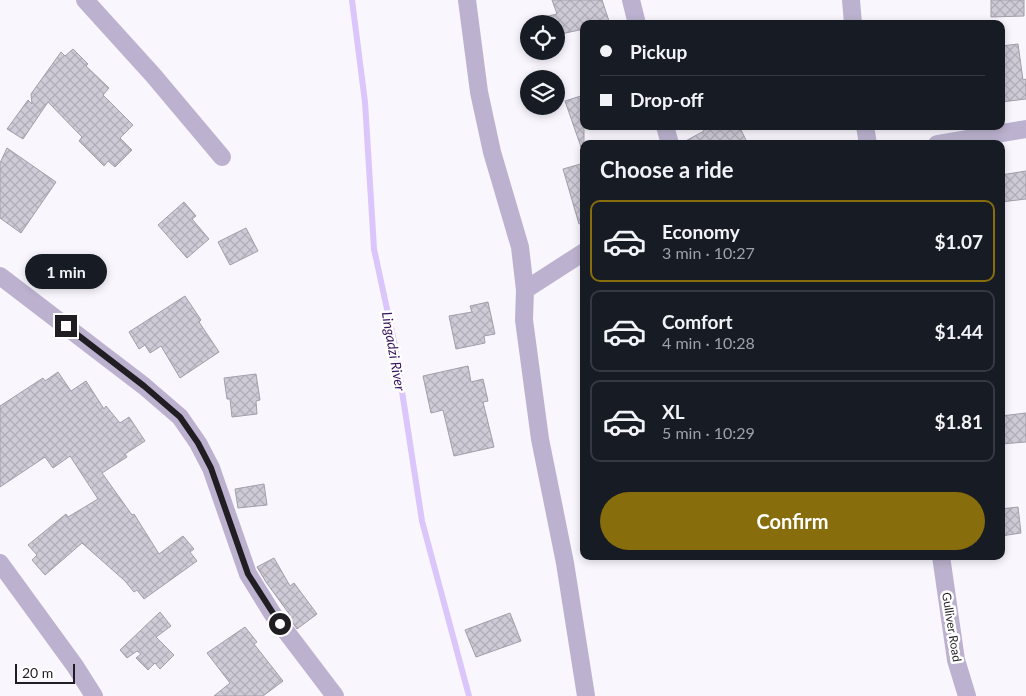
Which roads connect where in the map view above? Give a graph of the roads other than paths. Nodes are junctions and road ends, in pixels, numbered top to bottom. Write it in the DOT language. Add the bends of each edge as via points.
graph roads {
  1 [pos="85,0"];
  2 [pos="467,0"];
  3 [pos="631,0"];
  4 [pos="851,0"];
  5 [pos="636,20"];
  6 [pos="854,20"];
  7 [pos="1026,129"];
  8 [pos="961,140"];
  9 [pos="222,157"];
  10 [pos="580,255"];
  11 [pos="0,276"];
  12 [pos="525,290"];
  13 [pos="942,560"];
  14 [pos="0,563"];
  15 [pos="94,696"];
  16 [pos="335,696"];
  17 [pos="586,696"];
  18 [pos="967,696"];
  1 -- 9 [label="street"];
  2 -- 12 [label="street" via="479,92 492,152 520,247"];
  3 -- 5 [label="street"];
  4 -- 6 [label="street"];
  7 -- 8 [label="street"];
  10 -- 12 [label="street"];
  11 -- 16 [label="street" via="180,417 211,468 248,574 272,613"];
  12 -- 17 [label="street" via="524,320 540,438 565,563"];
  13 -- 18 [label="street, Gulliver Road" via="956,660"];
  14 -- 15 [label="street"];
}
